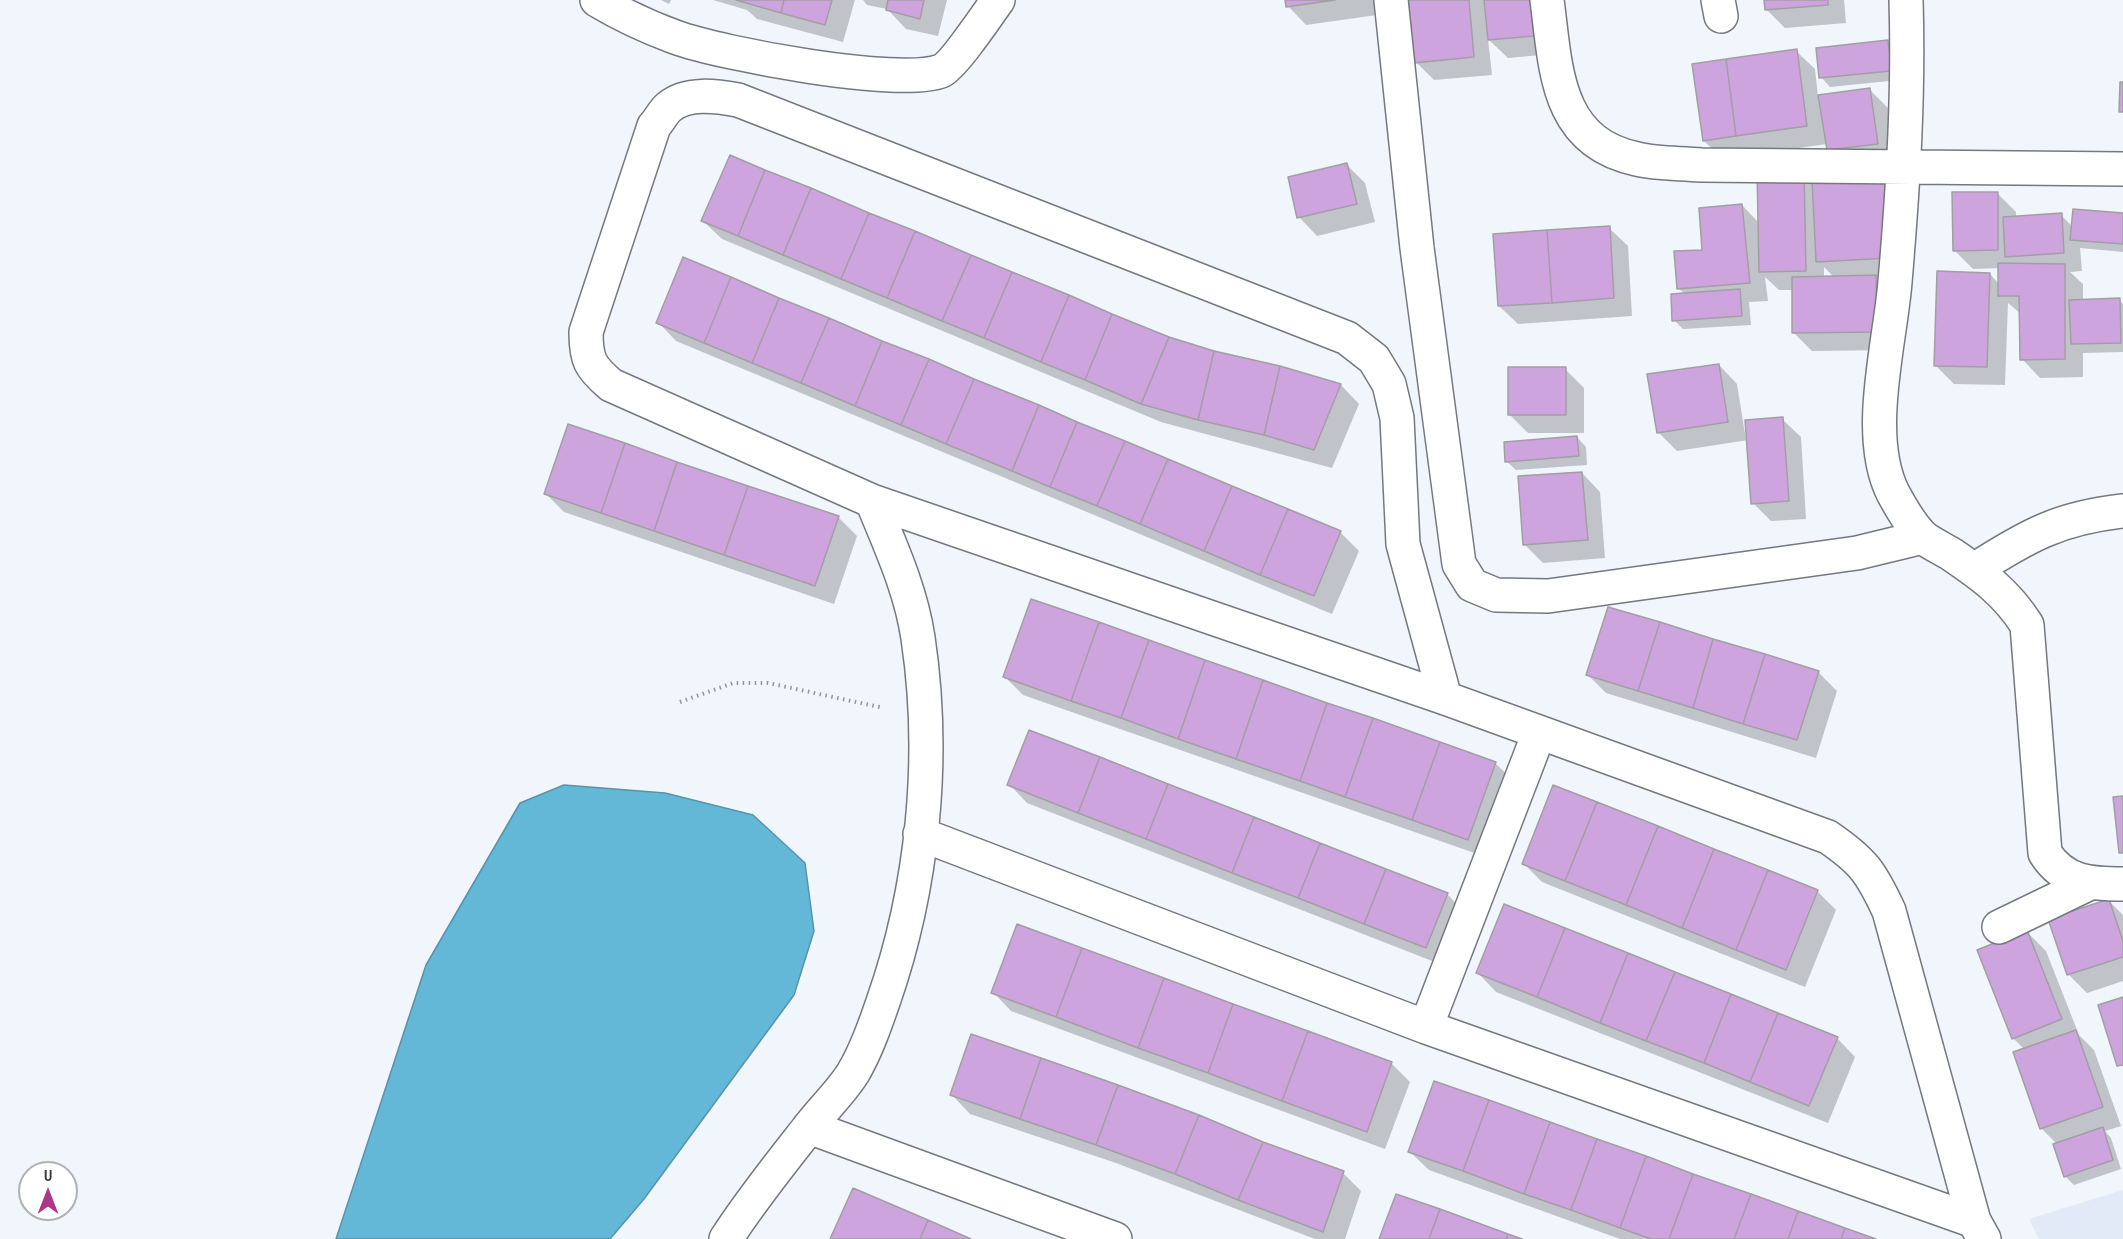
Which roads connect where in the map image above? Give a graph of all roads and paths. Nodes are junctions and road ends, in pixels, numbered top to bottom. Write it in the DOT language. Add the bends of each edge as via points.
graph roads {
  1 [pos="597,0"];
  2 [pos="998,0"];
  3 [pos="1391,0"];
  4 [pos="1547,0"];
  5 [pos="1906,0"];
  6 [pos="1903,167"];
  7 [pos="2123,169"];
  8 [pos="872,501"];
  9 [pos="2123,511"];
  10 [pos="1923,537"];
  11 [pos="1974,570"];
  12 [pos="1445,698"];
  13 [pos="680,702"];
  14 [pos="924,716"];
  15 [pos="1539,733"];
  16 [pos="920,834"];
  17 [pos="2088,884"];
  18 [pos="2123,884"];
  19 [pos="1999,927"];
  20 [pos="1426,1027"];
  21 [pos="809,1127"];
  22 [pos="1979,1230"];
  23 [pos="726,1239"];
  24 [pos="1115,1239"];
  1 -- 2 [label="street" via="666,34 719,49 807,66 903,76 943,70"];
  3 -- 10 [label="street" via="1417,248 1459,564 1472,585 1496,595 1548,596 1857,553"];
  4 -- 6 [label="street" via="1558,82 1581,132 1607,150 1637,159 1701,165"];
  5 -- 6 [label="street"];
  6 -- 7 [label="street"];
  6 -- 10 [label="street" via="1879,430 1893,492"];
  8 -- 12 [label="street"];
  8 -- 12 [label="street" via="610,385 593,370 586,352 586,333 654,126 669,107 686,99 711,95 738,100 1347,338 1374,358 1389,384 1397,418 1403,544"];
  8 -- 14 [label="street" via="904,582 918,637"];
  9 -- 11 [label="street" via="2050,526"];
  10 -- 11 [label="street"];
  11 -- 17 [label="street" via="2012,601 2027,625 2044,853 2053,866"];
  12 -- 15 [label="street"];
  13 -- 14 [label="path" via="733,684 768,683"];
  14 -- 16 [label="street"];
  15 -- 20 [label="street"];
  15 -- 22 [label="street" via="1828,837 1856,856 1873,877 1889,911"];
  16 -- 20 [label="street"];
  16 -- 21 [label="street" via="909,913 875,1025 852,1073"];
  17 -- 18 [label="street"];
  17 -- 19 [label="street"];
  20 -- 22 [label="street"];
  21 -- 23 [label="street"];
  21 -- 24 [label="street"];
}
